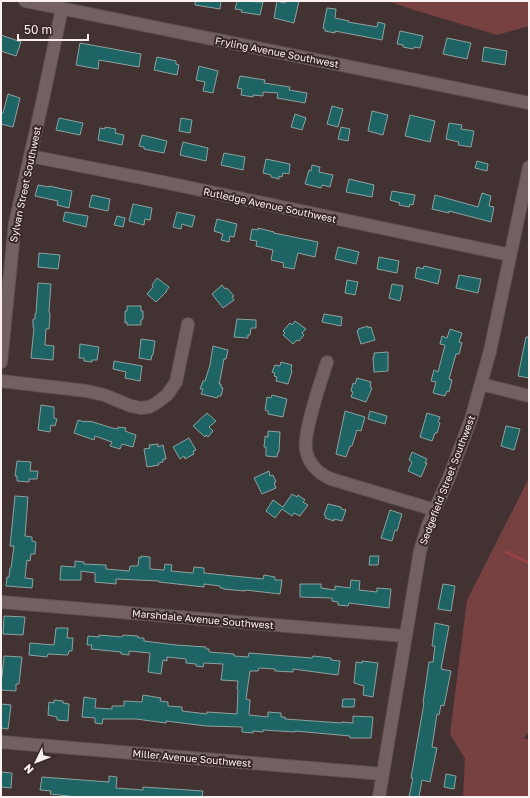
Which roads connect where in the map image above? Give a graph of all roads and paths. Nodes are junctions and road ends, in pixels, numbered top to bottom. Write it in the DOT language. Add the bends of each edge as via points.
graph roads {
  1 [pos="25,1"];
  2 [pos="62,8"];
  3 [pos="529,103"];
  4 [pos="30,156"];
  5 [pos="529,167"];
  6 [pos="510,255"];
  7 [pos="188,324"];
  8 [pos="1,362"];
  9 [pos="327,362"];
  10 [pos="1,381"];
  11 [pos="481,384"];
  12 [pos="529,396"];
  13 [pos="435,510"];
  14 [pos="1,602"];
  15 [pos="405,636"];
  16 [pos="1,742"];
  17 [pos="383,774"];
  18 [pos="379,797"];
  1 -- 2 [label="street, Fryling Avenue Southwest"];
  2 -- 3 [label="street, Fryling Avenue Southwest"];
  2 -- 4 [label="street, Sylvan Street Southwest"];
  4 -- 6 [label="street, Rutledge Avenue Southwest"];
  4 -- 8 [label="street, Sylvan Street Southwest" via="12,242"];
  5 -- 6 [label="street, Sedgefield Street Southwest"];
  6 -- 11 [label="street, Sedgefield Street Southwest"];
  7 -- 10 [label="street" via="176,382 167,395 149,407 131,406 87,391"];
  9 -- 13 [label="street" via="310,421 306,449 311,463 321,474 332,479"];
  11 -- 12 [label="street"];
  11 -- 13 [label="street, Sedgefield Street Southwest" via="472,419"];
  13 -- 15 [label="street, Sedgefield Street Southwest" via="420,551"];
  14 -- 15 [label="street, Marshdale Avenue Southwest"];
  15 -- 17 [label="street, Sedgefield Street Southwest"];
  16 -- 17 [label="street, Miller Avenue Southwest"];
  17 -- 18 [label="street, Sedgefield Street Southwest"];
}
